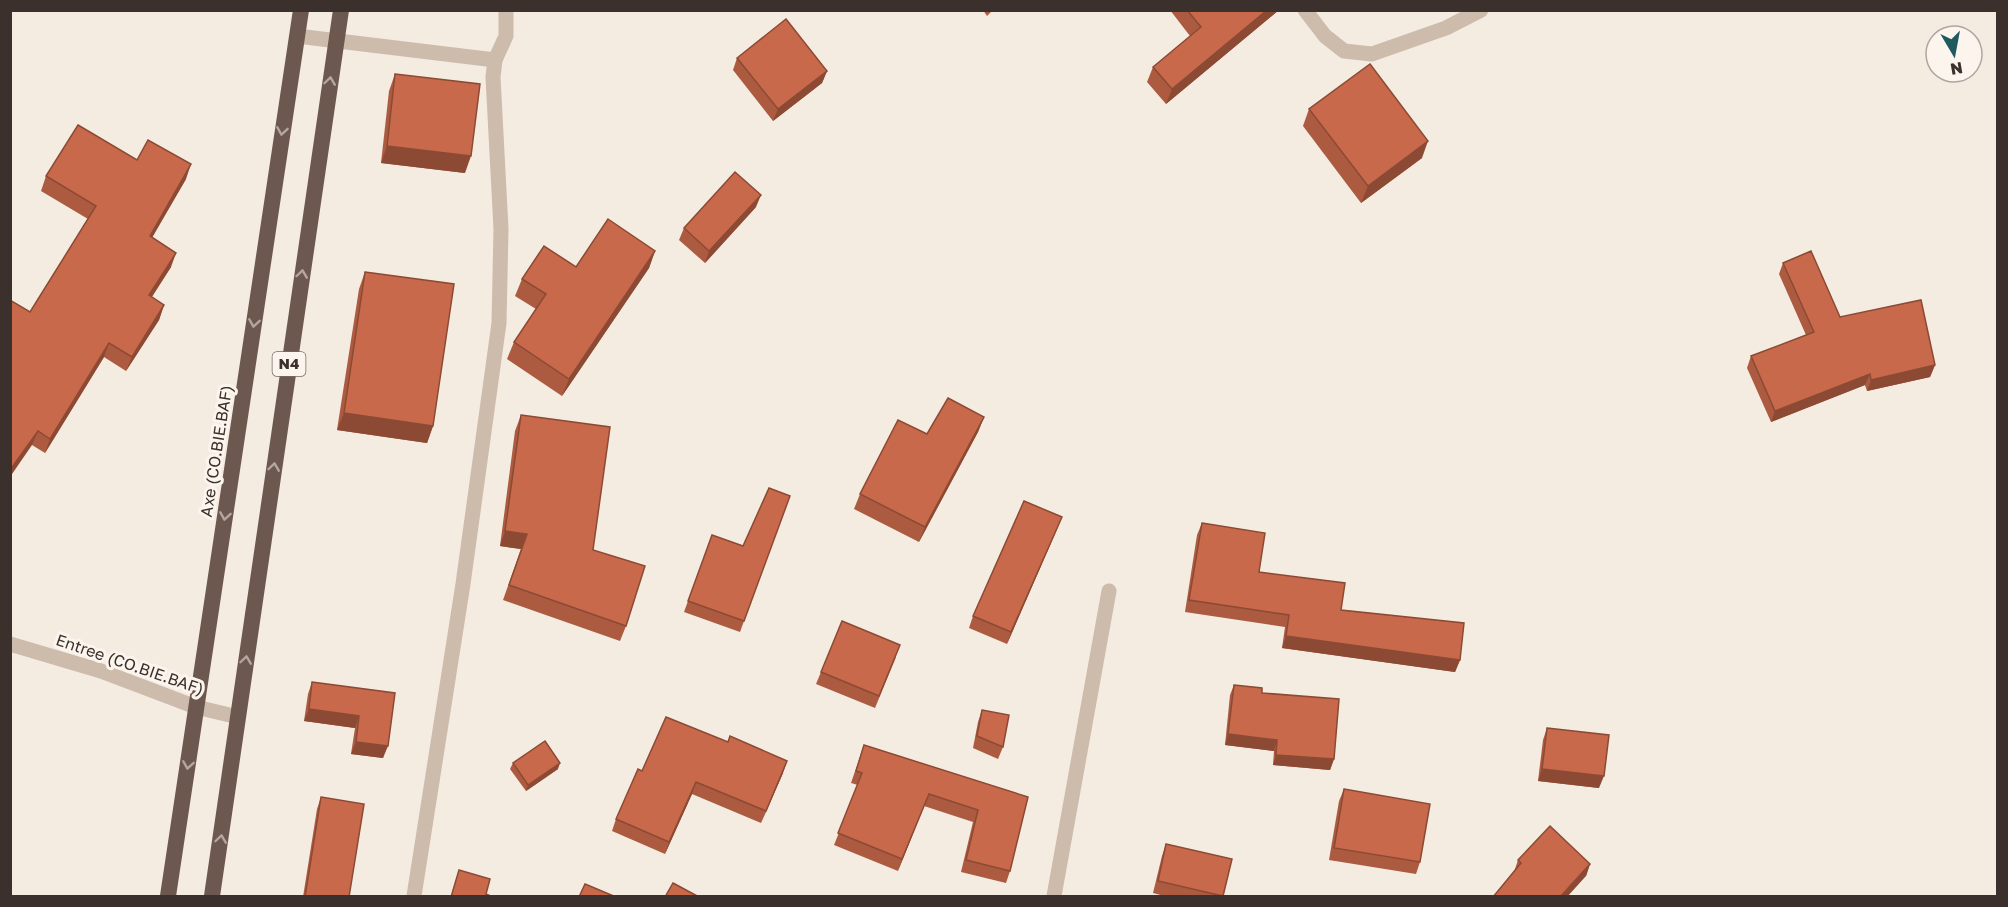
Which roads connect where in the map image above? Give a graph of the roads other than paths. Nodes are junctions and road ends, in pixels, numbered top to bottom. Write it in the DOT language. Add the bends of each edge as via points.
graph roads {
  1 [pos="301,10"];
  2 [pos="341,10"];
  3 [pos="506,10"];
  4 [pos="1305,10"];
  5 [pos="1481,10"];
  6 [pos="297,36"];
  7 [pos="336,40"];
  8 [pos="495,60"];
  9 [pos="1109,591"];
  10 [pos="10,644"];
  11 [pos="196,707"];
  12 [pos="238,717"];
  13 [pos="168,897"];
  14 [pos="212,897"];
  15 [pos="414,897"];
  16 [pos="1054,897"];
  1 -- 6 [label="highway, Axe (CO.BIE.BAF) / N4"];
  2 -- 7 [label="highway, N4"];
  3 -- 8 [label="street" via="506,36"];
  4 -- 5 [label="street" via="1325,36 1344,51 1372,54 1446,28"];
  6 -- 7 [label="street"];
  6 -- 11 [label="highway, Axe (CO.BIE.BAF) / N4, one-way"];
  7 -- 8 [label="street"];
  12 -- 7 [label="highway, N4, one-way"];
  8 -- 15 [label="street" via="501,229 499,323"];
  9 -- 16 [label="street"];
  10 -- 11 [label="street, Entree (CO.BIE.BAF)" via="101,671"];
  11 -- 12 [label="street, Entree (CO.BIE.BAF)"];
  11 -- 13 [label="highway, Axe (CO.BIE.BAF) / N4, one-way"];
  14 -- 12 [label="highway, N4, one-way"];
}
